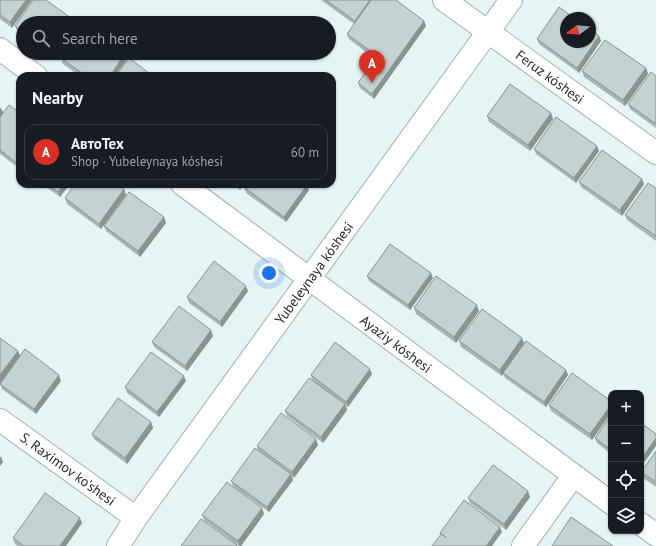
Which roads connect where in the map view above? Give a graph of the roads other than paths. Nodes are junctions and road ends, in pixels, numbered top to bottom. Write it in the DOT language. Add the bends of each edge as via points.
graph roads {
  1 [pos="444,0"];
  2 [pos="511,0"];
  3 [pos="489,33"];
  4 [pos="0,49"];
  5 [pos="31,72"];
  6 [pos="656,153"];
  7 [pos="187,188"];
  8 [pos="310,279"];
  9 [pos="0,420"];
  10 [pos="573,476"];
  11 [pos="608,501"];
  12 [pos="136,518"];
  13 [pos="644,526"];
  14 [pos="656,535"];
  15 [pos="118,546"];
  16 [pos="522,546"];
  1 -- 3 [label="street, Feruz kóshesi"];
  2 -- 3 [label="street, Yubeleynaya kóshesi"];
  3 -- 6 [label="street, Feruz kóshesi"];
  3 -- 8 [label="street, Yubeleynaya kóshesi"];
  4 -- 5 [label="street"];
  7 -- 8 [label="street, Ayaziy kóshesi"];
  8 -- 10 [label="street, Ayaziy kóshesi"];
  8 -- 12 [label="street, Yubeleynaya kóshesi"];
  9 -- 12 [label="street, S. Raximov ko'shesi"];
  10 -- 11 [label="street, Ayaziy kóshesi"];
  10 -- 16 [label="street"];
  12 -- 15 [label="street, Yubeleynaya kóshesi"];
  13 -- 14 [label="street"];
}
